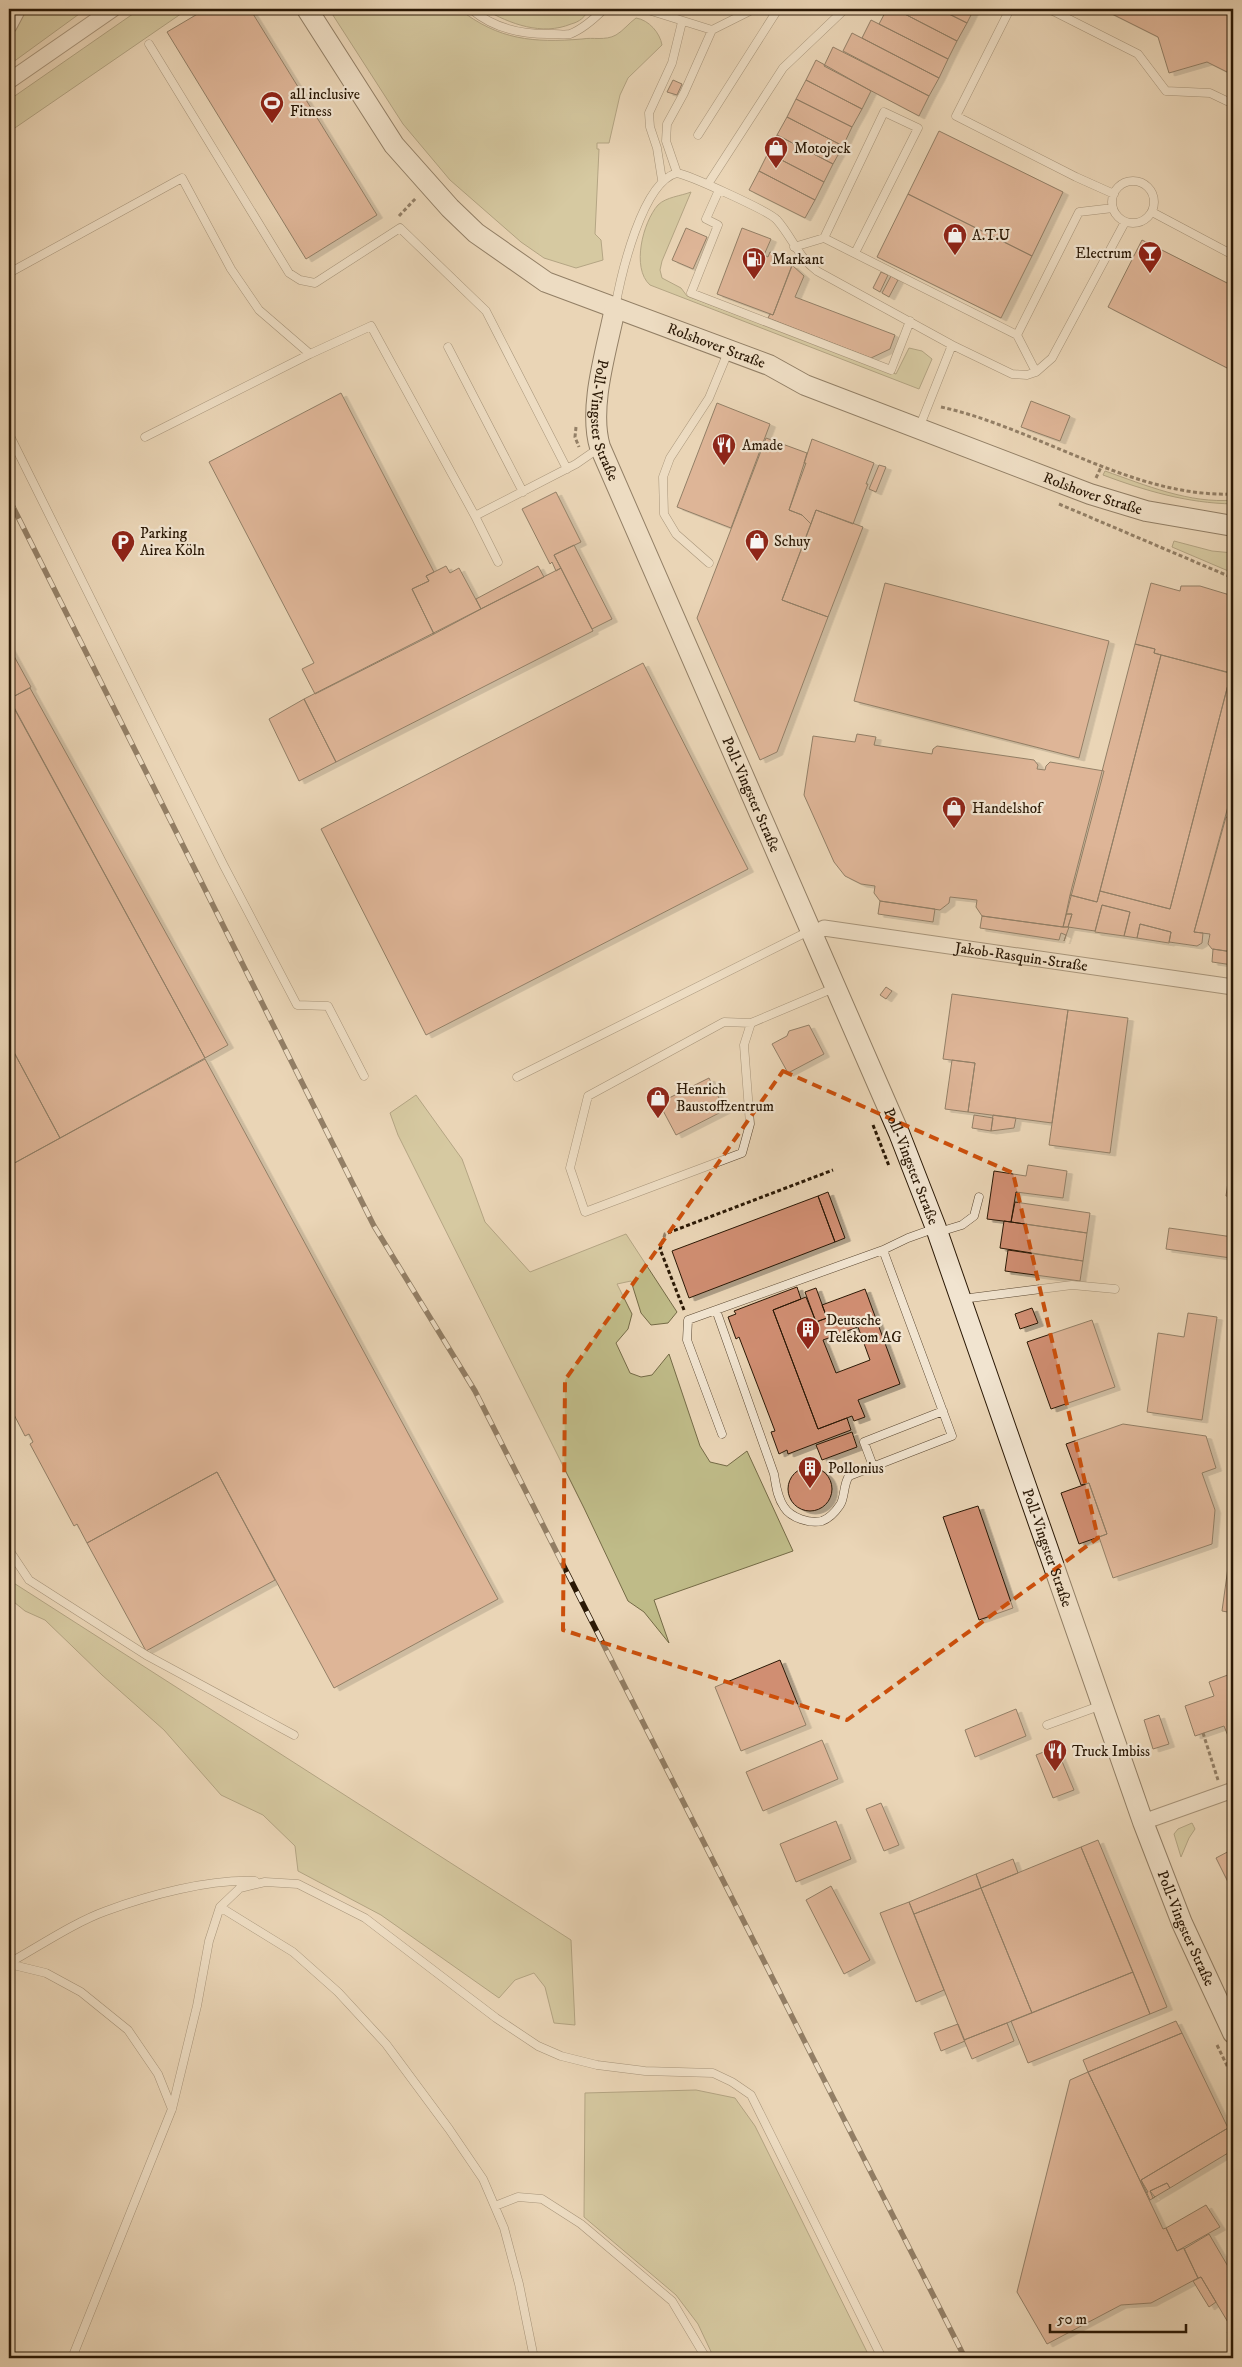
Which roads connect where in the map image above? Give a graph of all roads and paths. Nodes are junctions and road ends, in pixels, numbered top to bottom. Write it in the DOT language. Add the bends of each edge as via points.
graph roads {
  1 [pos="18,9"];
  2 [pos="113,9"];
  3 [pos="307,9"];
  4 [pos="471,9"];
  5 [pos="604,9"];
  6 [pos="645,9"];
  7 [pos="754,9"];
  8 [pos="778,9"];
  9 [pos="845,9"];
  10 [pos="1010,9"];
  11 [pos="1049,9"];
  12 [pos="682,22"];
  13 [pos="9,26"];
  14 [pos="712,30"];
  15 [pos="149,44"];
  16 [pos="9,82"];
  17 [pos="1233,104"];
  18 [pos="698,136"];
  19 [pos="677,172"];
  20 [pos="662,180"];
  21 [pos="708,184"];
  22 [pos="429,185"];
  23 [pos="719,190"];
  24 [pos="1114,194"];
  25 [pos="1112,208"];
  26 [pos="1152,212"];
  27 [pos="1125,222"];
  28 [pos="400,228"];
  29 [pos="824,238"];
  30 [pos="794,248"];
  31 [pos="855,254"];
  32 [pos="1233,255"];
  33 [pos="9,273"];
  34 [pos="615,308"];
  35 [pos="910,321"];
  36 [pos="1017,334"];
  37 [pos="952,345"];
  38 [pos="448,347"];
  39 [pos="728,350"];
  40 [pos="310,354"];
  41 [pos="1036,372"];
  42 [pos="928,404"];
  43 [pos="577,420"];
  44 [pos="919,428"];
  45 [pos="9,434"];
  46 [pos="145,436"];
  47 [pos="592,453"];
  48 [pos="568,469"];
  49 [pos="523,492"];
  50 [pos="1233,494"];
  51 [pos="475,516"];
  52 [pos="1233,526"];
  53 [pos="498,562"];
  54 [pos="709,563"];
  55 [pos="812,932"];
  56 [pos="836,987"];
  57 [pos="1233,987"];
  58 [pos="751,1023"];
  59 [pos="364,1076"];
  60 [pos="517,1078"];
  61 [pos="869,1116"];
  62 [pos="833,1170"];
  63 [pos="891,1170"];
  64 [pos="979,1197"];
  65 [pos="937,1231"];
  66 [pos="883,1250"];
  67 [pos="1115,1289"];
  68 [pos="960,1300"];
  69 [pos="716,1310"];
  70 [pos="688,1320"];
  71 [pos="943,1411"];
  72 [pos="722,1434"];
  73 [pos="873,1466"];
  74 [pos="9,1550"];
  75 [pos="1102,1705"];
  76 [pos="1047,1726"];
  77 [pos="1203,1733"];
  78 [pos="294,1735"];
  79 [pos="1228,1792"];
  80 [pos="1143,1822"];
  81 [pos="265,1882"];
  82 [pos="220,1907"];
  83 [pos="9,1964"];
  84 [pos="1225,2038"];
  85 [pos="1233,2078"];
  86 [pos="172,2109"];
  87 [pos="494,2206"];
  88 [pos="72,2358"];
  89 [pos="534,2358"];
  90 [pos="706,2358"];
  91 [pos="882,2358"];
  1 -- 13 [label="street"];
  2 -- 16 [label="street"];
  3 -- 22 [label="street, Rolshover Straße" via="394,145"];
  4 -- 5 [label="lane" via="502,28 534,35 569,34"];
  6 -- 12 [label="lane"];
  7 -- 14 [label="lane"];
  8 -- 18 [label="lane"];
  9 -- 21 [label="lane" via="782,68"];
  10 -- 24 [label="lane" via="956,116"];
  11 -- 17 [label="lane" via="1138,54 1166,91 1210,93"];
  12 -- 14 [label="lane"];
  12 -- 20 [label="lane" via="672,63 649,113"];
  14 -- 19 [label="lane" via="667,124 666,142"];
  15 -- 28 [label="lane" via="289,273 300,280 315,283"];
  19 -- 20 [label="lane"];
  19 -- 21 [label="lane"];
  20 -- 34 [label="lane" via="649,198 622,271"];
  21 -- 23 [label="lane"];
  22 -- 28 [label="path" via="399,214"];
  22 -- 34 [label="street, Rolshover Straße" via="476,233 533,274"];
  23 -- 30 [label="lane" via="776,218"];
  23 -- 35 [label="lane" via="706,219 718,225 691,293 892,370"];
  24 -- 25 [label="lane"];
  24 -- 26 [label="lane" via="1121,185 1139,182 1154,196"];
  25 -- 27 [label="lane"];
  25 -- 36 [label="lane" via="1079,212"];
  26 -- 27 [label="lane" via="1139,222"];
  26 -- 32 [label="lane"];
  27 -- 41 [label="lane" via="1052,358"];
  28 -- 48 [label="lane" via="486,311"];
  29 -- 30 [label="lane"];
  29 -- 31 [label="lane"];
  29 -- 31 [label="lane" via="884,112 918,128"];
  30 -- 35 [label="lane" via="816,271"];
  31 -- 36 [label="lane"];
  33 -- 40 [label="lane" via="182,178 231,269 259,310"];
  34 -- 39 [label="street, Rolshover Straße"];
  34 -- 47 [label="street, Poll-Vingster Straße"];
  35 -- 37 [label="lane"];
  36 -- 41 [label="lane"];
  37 -- 41 [label="lane" via="1012,374"];
  37 -- 42 [label="lane"];
  38 -- 49 [label="lane"];
  39 -- 44 [label="street, Rolshover Straße" via="770,365 805,385"];
  39 -- 54 [label="lane" via="709,398 670,458 663,477 664,514 676,534"];
  40 -- 46 [label="lane"];
  40 -- 51 [label="lane" via="371,326"];
  42 -- 44 [label="lane"];
  42 -- 50 [label="path" via="990,422 1154,484 1205,494"];
  43 -- 47 [label="path" via="575,437"];
  44 -- 52 [label="street, Rolshover Straße" via="1090,494 1146,511"];
  45 -- 59 [label="lane" via="224,866 297,1005 328,1006"];
  47 -- 48 [label="lane"];
  47 -- 55 [label="street, Poll-Vingster Straße"];
  48 -- 49 [label="lane"];
  49 -- 51 [label="lane"];
  51 -- 53 [label="lane"];
  55 -- 56 [label="street, Poll-Vingster Straße"];
  55 -- 57 [label="street, Jakob-Rasquin-Straße" via="824,928"];
  55 -- 60 [label="lane"];
  56 -- 58 [label="lane"];
  56 -- 65 [label="street, Poll-Vingster Straße"];
  58 -- 58 [label="lane" via="744,1045 750,1124 742,1153 585,1212 570,1168 588,1096 724,1022"];
  61 -- 63 [label="path"];
  62 -- 70 [label="path" via="665,1234 660,1249"];
  64 -- 65 [label="lane" via="974,1216 962,1225"];
  65 -- 66 [label="lane" via="908,1238"];
  65 -- 68 [label="street, Poll-Vingster Straße"];
  66 -- 69 [label="lane"];
  66 -- 71 [label="lane"];
  67 -- 68 [label="lane" via="1072,1285"];
  68 -- 75 [label="street, Poll-Vingster Straße"];
  69 -- 70 [label="lane"];
  69 -- 73 [label="lane" via="785,1510 803,1521 823,1520 842,1502 844,1484 849,1476"];
  70 -- 72 [label="lane" via="687,1340"];
  71 -- 73 [label="lane" via="864,1442"];
  71 -- 73 [label="lane" via="952,1436"];
  74 -- 78 [label="lane" via="29,1580 146,1655"];
  75 -- 76 [label="lane"];
  75 -- 80 [label="street, Poll-Vingster Straße"];
  77 -- 79 [label="path"];
  79 -- 80 [label="street"];
  80 -- 84 [label="street, Poll-Vingster Straße"];
  81 -- 82 [label="lane" via="240,1888"];
  81 -- 83 [label="lane" via="233,1880 163,1894 105,1911"];
  81 -- 91 [label="lane" via="298,1884 365,1918 538,2046 561,2056 616,2068 713,2074 751,2094"];
  82 -- 86 [label="lane" via="209,1941"];
  82 -- 87 [label="lane" via="293,1952 344,1998 386,2044 448,2129 483,2180"];
  83 -- 86 [label="lane" via="46,1973 81,1992 128,2030 158,2074"];
  84 -- 85 [label="path"];
  86 -- 88 [label="lane"];
  87 -- 89 [label="lane" via="504,2228 514,2266"];
  87 -- 90 [label="lane" via="518,2197 542,2199 581,2224 672,2301"];
}
